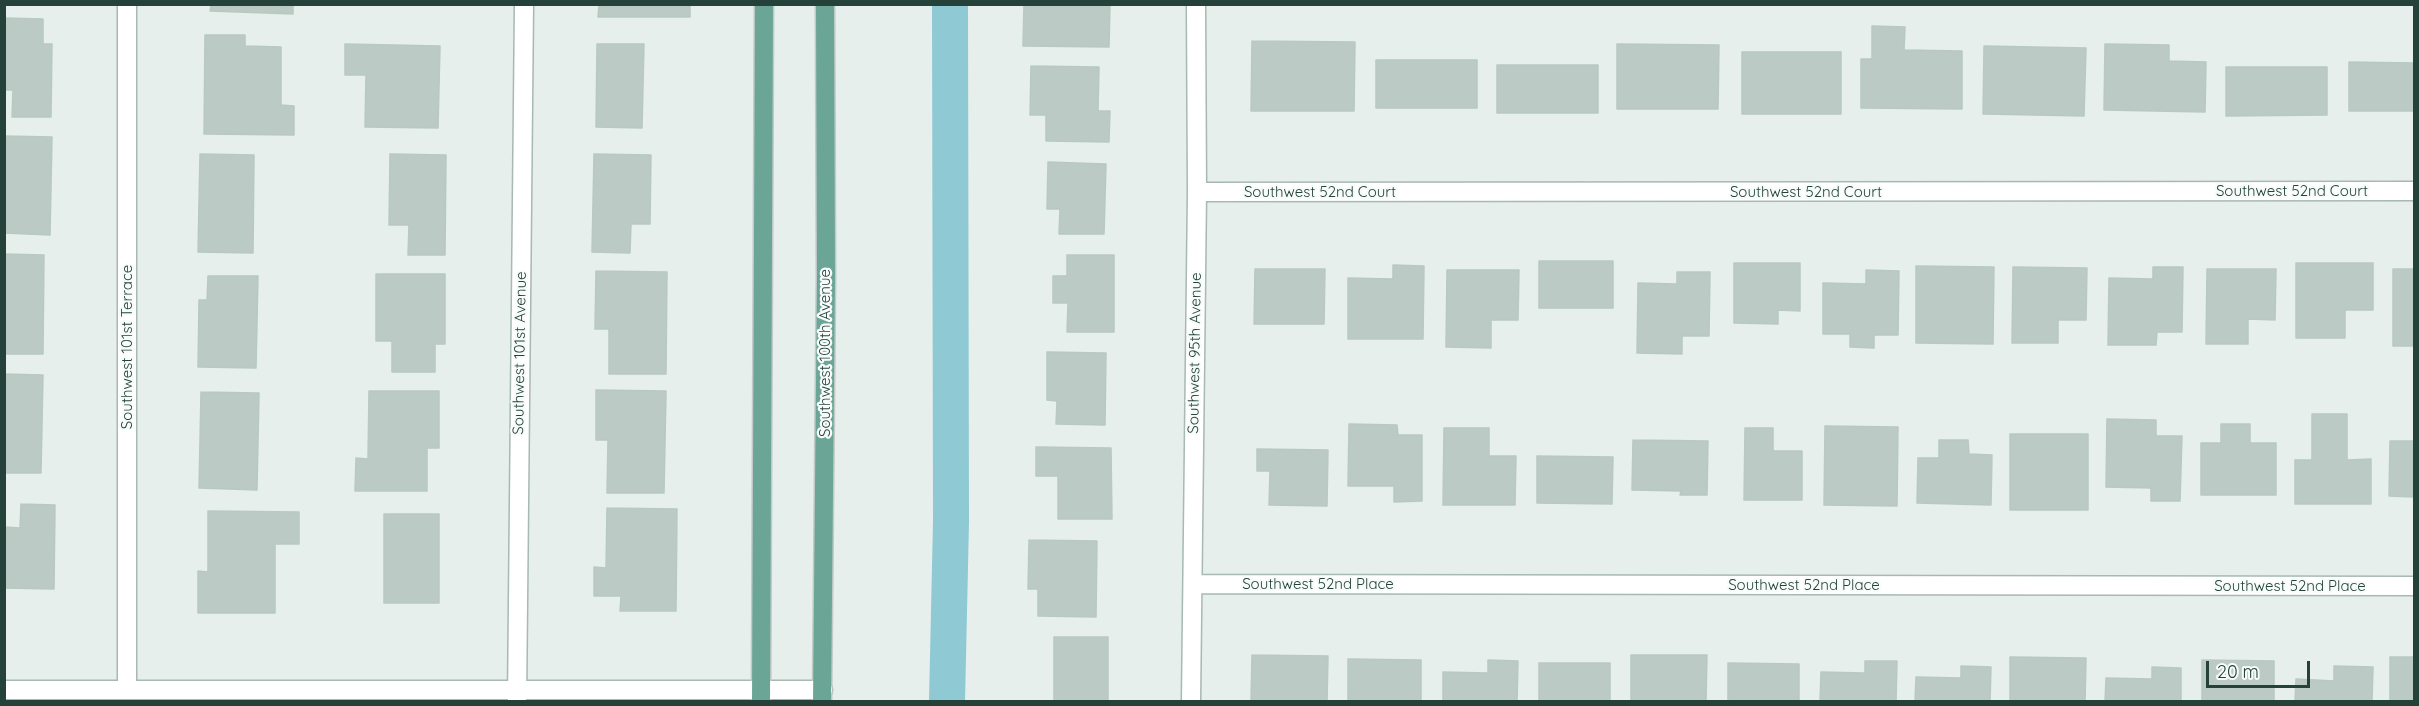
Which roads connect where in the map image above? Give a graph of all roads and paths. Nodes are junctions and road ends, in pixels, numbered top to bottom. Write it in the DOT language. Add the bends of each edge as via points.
graph roads {
  1 [pos="127,4"];
  2 [pos="524,4"];
  3 [pos="765,4"];
  4 [pos="825,4"];
  5 [pos="1196,4"];
  6 [pos="2415,191"];
  7 [pos="1197,192"];
  8 [pos="1193,584"];
  9 [pos="2415,586"];
  10 [pos="4,690"];
  11 [pos="127,690"];
  12 [pos="517,696"];
  13 [pos="761,696"];
  14 [pos="823,696"];
  15 [pos="1191,702"];
  1 -- 11 [label="street, Southwest 101st Terrace"];
  2 -- 12 [label="street, Southwest 101st Avenue"];
  3 -- 13 [label="main road"];
  4 -- 14 [label="main road, Southwest 100th Avenue"];
  5 -- 7 [label="street, Southwest 95th Avenue"];
  6 -- 7 [label="street, Southwest 52nd Court"];
  7 -- 8 [label="street, Southwest 95th Avenue"];
  8 -- 9 [label="street, Southwest 52nd Place"];
  8 -- 15 [label="street, Southwest 95th Avenue"];
  10 -- 11 [label="street"];
  11 -- 12 [label="street"];
  12 -- 13 [label="street"];
  13 -- 14 [label="street"];
}
